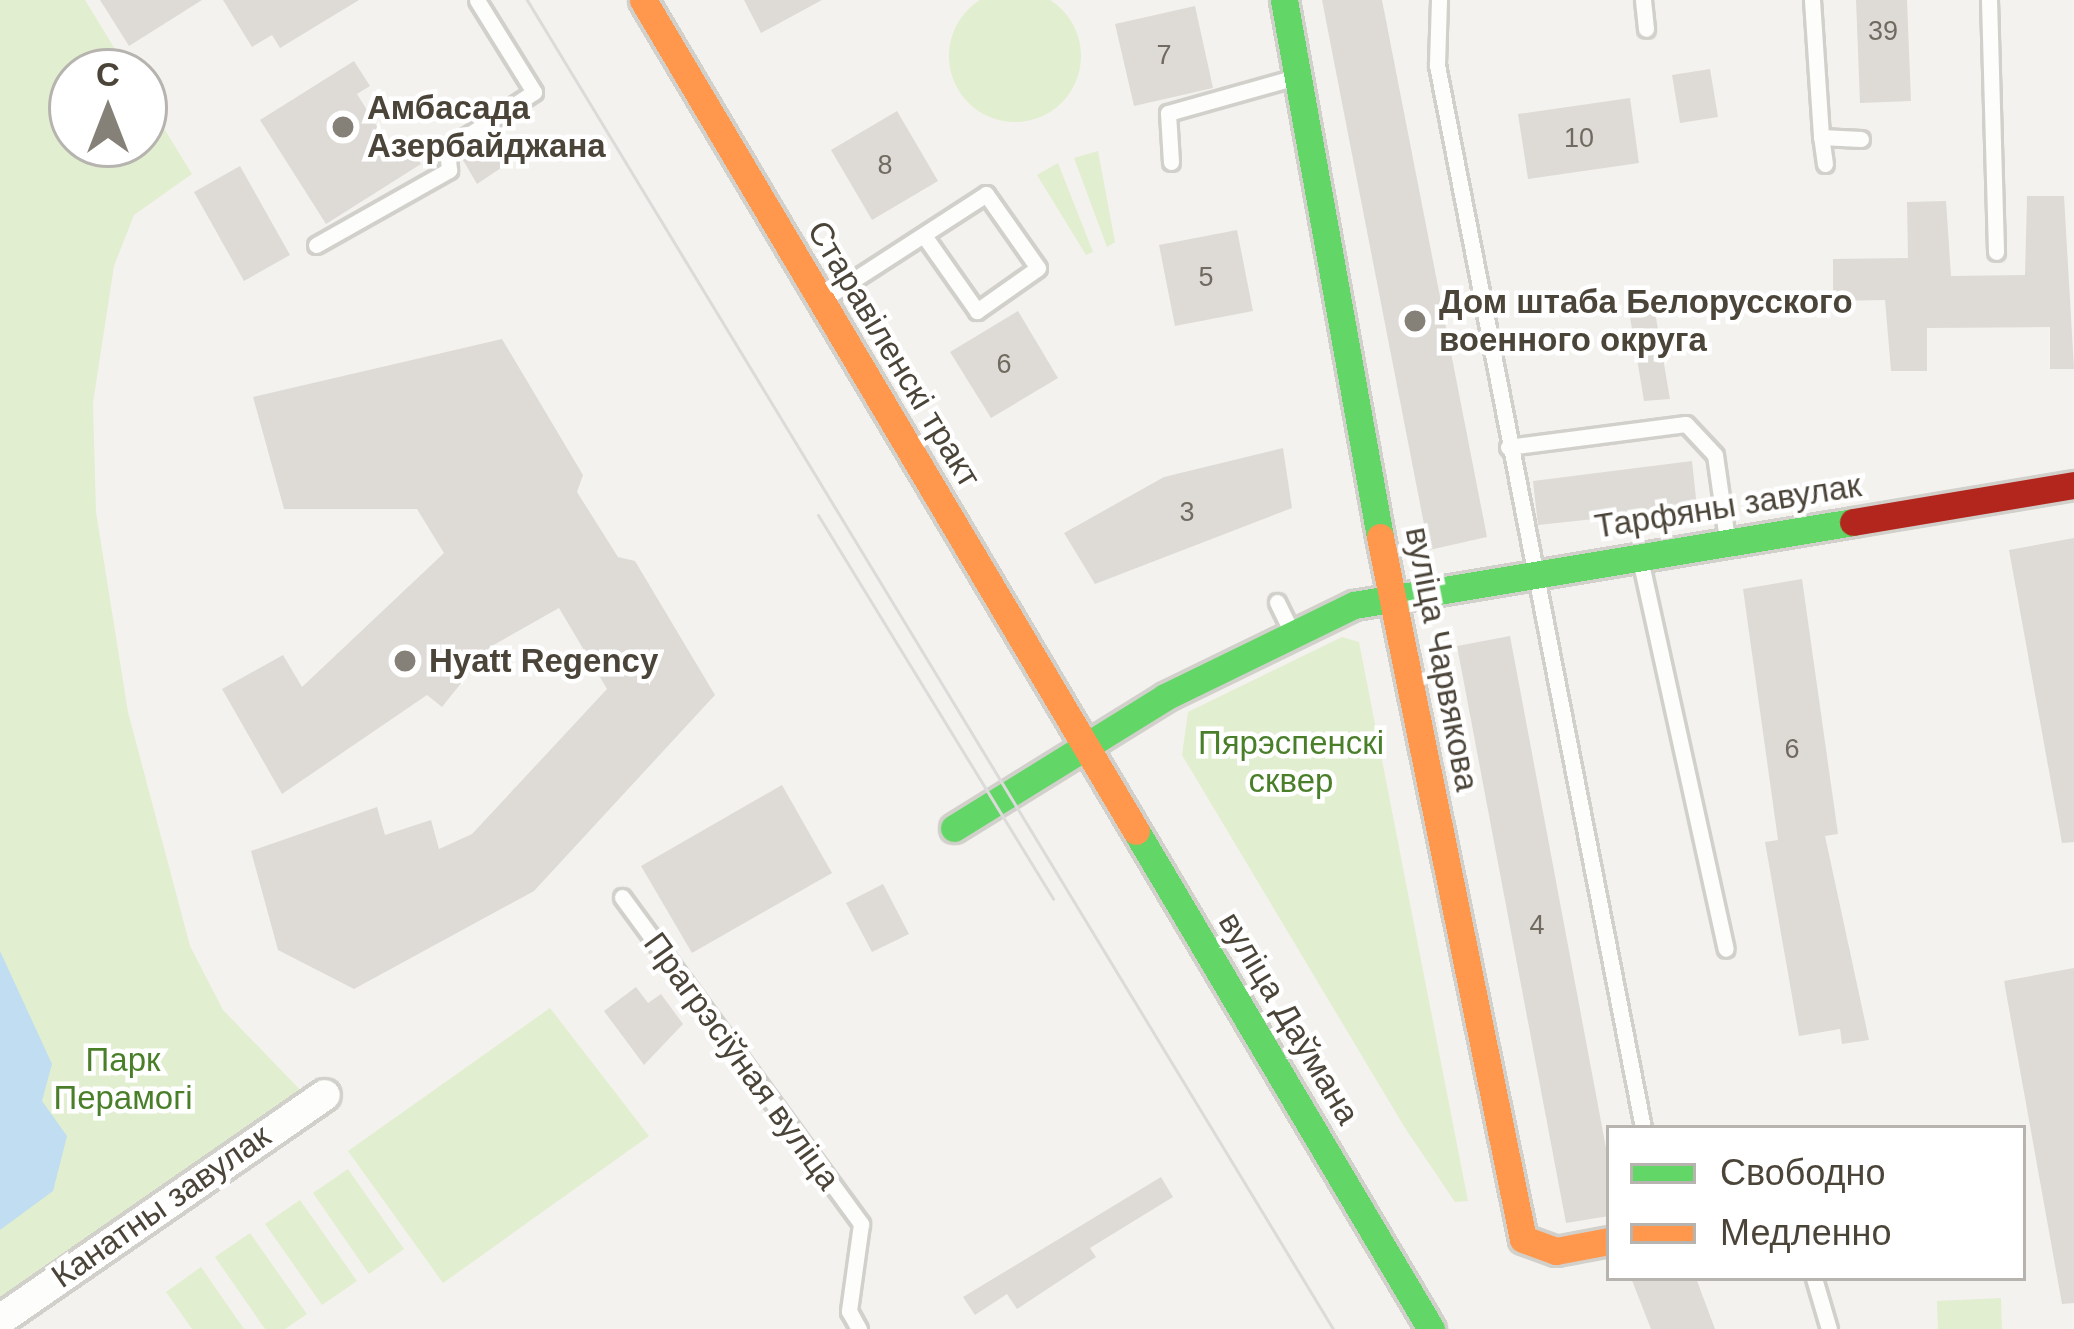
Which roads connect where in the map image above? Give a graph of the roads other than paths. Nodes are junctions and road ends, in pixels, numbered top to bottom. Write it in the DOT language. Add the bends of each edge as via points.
graph roads {
  1 [pos="477,0"];
  2 [pos="643,0"];
  3 [pos="1284,0"];
  4 [pos="1438,0"];
  5 [pos="1642,0"];
  6 [pos="1812,0"];
  7 [pos="1989,0"];
  8 [pos="1646,29"];
  9 [pos="1298,76"];
  10 [pos="1821,137"];
  11 [pos="1861,139"];
  12 [pos="1172,161"];
  13 [pos="1825,164"];
  14 [pos="925,237"];
  15 [pos="316,245"];
  16 [pos="1996,252"];
  17 [pos="821,301"];
  18 [pos="1508,447"];
  19 [pos="2074,485"];
  20 [pos="1728,542"];
  21 [pos="1640,556"];
  22 [pos="1533,573"];
  23 [pos="1393,596"];
  24 [pos="1276,602"];
  25 [pos="1291,632"];
  26 [pos="1084,744"];
  27 [pos="954,828"];
  28 [pos="622,897"];
  29 [pos="1726,949"];
  30 [pos="325,1095"];
  31 [pos="1641,1125"];
  32 [pos="1606,1242"];
  33 [pos="1815,1281"];
  34 [pos="0,1320"];
  35 [pos="859,1329"];
  36 [pos="1431,1329"];
  37 [pos="1829,1329"];
  1 -- 15 [label="lane" via="534,92 447,149 449,170"];
  2 -- 17 [label="street, Старавіленскі тракт"];
  3 -- 9 [label="street, вуліца Чарвякова"];
  4 -- 18 [label="lane" via="1437,65"];
  5 -- 8 [label="lane"];
  6 -- 10 [label="lane"];
  7 -- 16 [label="lane"];
  9 -- 12 [label="lane" via="1168,113"];
  9 -- 23 [label="street, вуліца Чарвякова"];
  10 -- 11 [label="lane"];
  10 -- 13 [label="lane"];
  14 -- 14 [label="lane" via="986,194 1038,268 977,311"];
  14 -- 17 [label="lane"];
  17 -- 26 [label="street, Старавіленскі тракт"];
  18 -- 20 [label="lane" via="1686,424 1715,455"];
  18 -- 22 [label="lane"];
  19 -- 20 [label="street, Тарфяны завулак"];
  20 -- 21 [label="street, Тарфяны завулак"];
  21 -- 22 [label="street, Тарфяны завулак"];
  21 -- 29 [label="lane"];
  22 -- 23 [label="street, Тарфяны завулак"];
  22 -- 31 [label="lane"];
  23 -- 25 [label="street, Тарфяны завулак"];
  23 -- 32 [label="street, вуліца Чарвякова" via="1523,1239 1556,1251"];
  24 -- 25 [label="lane"];
  25 -- 26 [label="street, Тарфяны завулак"];
  26 -- 27 [label="street, Тарфяны завулак"];
  26 -- 36 [label="street, вуліца Даўмана"];
  28 -- 35 [label="lane, Прагрэсіўная вуліца" via="861,1224 849,1311"];
  30 -- 34 [label="street, Канатны завулак"];
  33 -- 37 [label="lane"];
}
